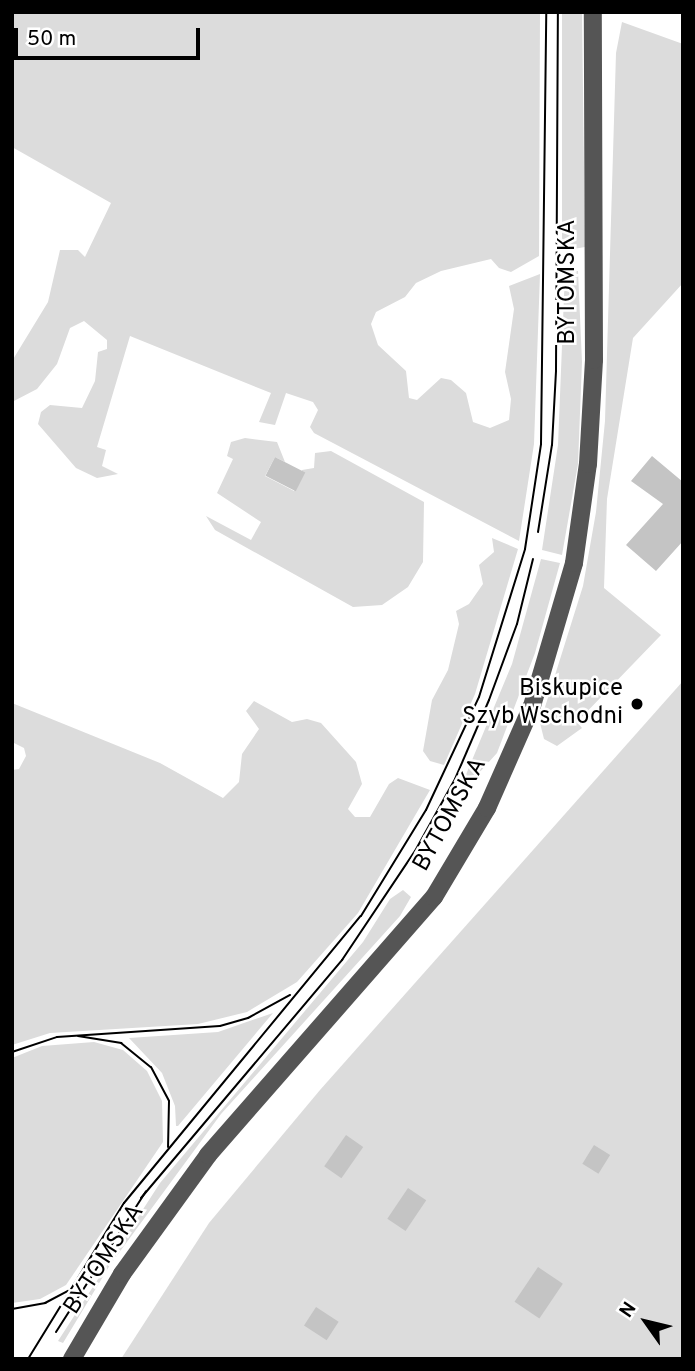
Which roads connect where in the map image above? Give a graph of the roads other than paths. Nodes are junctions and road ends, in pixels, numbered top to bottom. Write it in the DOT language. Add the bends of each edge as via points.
graph roads {
  1 [pos="593,12"];
  2 [pos="72,1359"];
  1 -- 2 [label="street, BYTOMSKA" via="594,360 589,464 574,563 531,706 488,808 434,897 208,1155 134,1256"];
}
